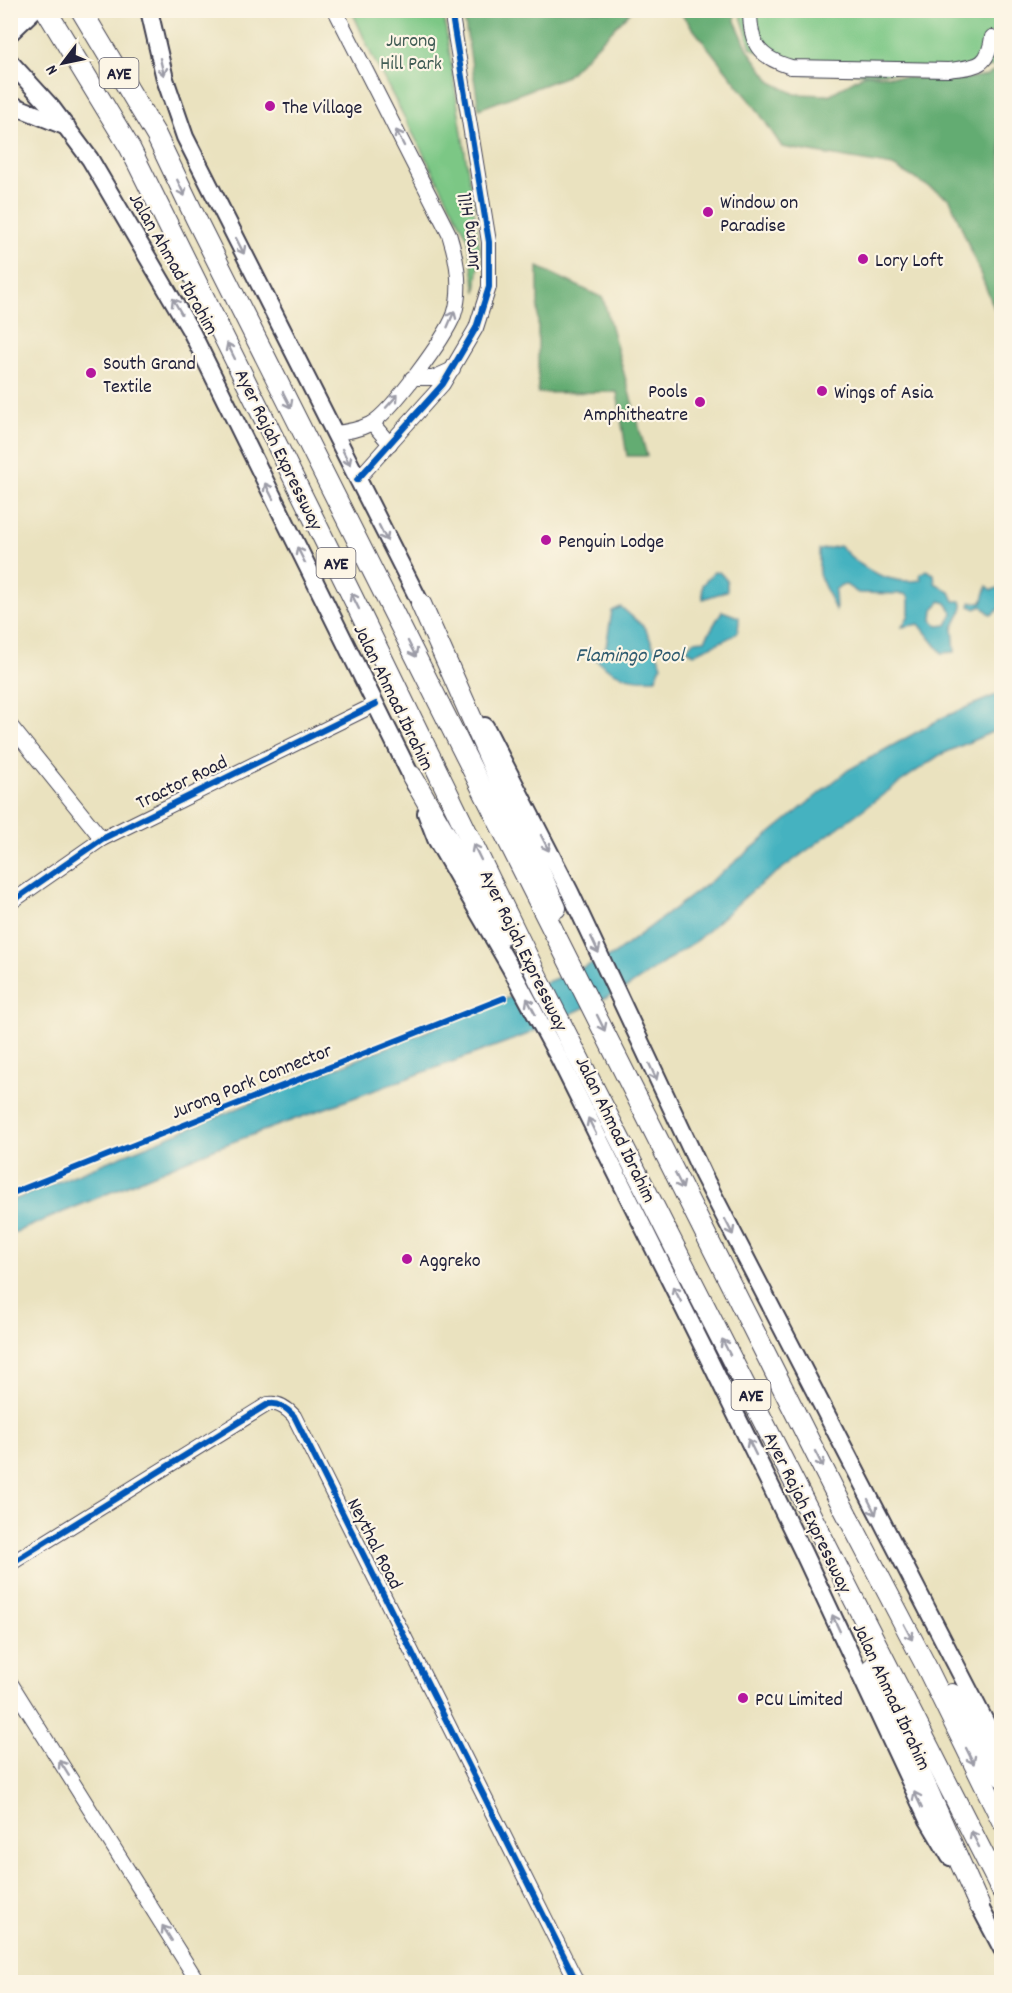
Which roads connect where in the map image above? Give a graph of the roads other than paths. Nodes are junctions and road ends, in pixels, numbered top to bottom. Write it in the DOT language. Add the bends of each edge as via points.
graph roads {
  1 [pos="34,10"];
  2 [pos="46,10"];
  3 [pos="81,10"];
  4 [pos="149,10"];
  5 [pos="335,10"];
  6 [pos="451,10"];
  7 [pos="750,10"];
  8 [pos="10,33"];
  9 [pos="992,37"];
  10 [pos="10,62"];
  11 [pos="10,104"];
  12 [pos="68,127"];
  13 [pos="453,369"];
  14 [pos="412,378"];
  15 [pos="430,400"];
  16 [pos="372,423"];
  17 [pos="334,433"];
  18 [pos="390,444"];
  19 [pos="357,480"];
  20 [pos="421,604"];
  21 [pos="376,704"];
  22 [pos="10,725"];
  23 [pos="412,776"];
  24 [pos="102,839"];
  25 [pos="10,903"];
  26 [pos="566,952"];
  27 [pos="539,980"];
  28 [pos="10,1564"];
  29 [pos="846,1587"];
  30 [pos="926,1666"];
  31 [pos="10,1682"];
  32 [pos="1002,1754"];
  33 [pos="1002,1777"];
  34 [pos="1002,1821"];
  35 [pos="1002,1892"];
  36 [pos="979,1905"];
  37 [pos="1002,1949"];
  38 [pos="198,1983"];
  39 [pos="577,1983"];
  1 -- 8 [label="main road"];
  27 -- 2 [label="highway, Ayer Rajah Expressway / AYE, one-way" via="130,148"];
  3 -- 26 [label="highway, Ayer Rajah Expressway / AYE, one-way" via="156,135"];
  4 -- 17 [label="main road, one-way" via="165,79 185,137"];
  14 -- 5 [label="street, one-way" via="454,314 457,260 449,234"];
  6 -- 13 [label="street, Jurong Hill" via="490,261 484,309"];
  7 -- 9 [label="street" via="750,33 757,48 774,62 791,67 949,70 984,62 990,54"];
  10 -- 12 [label="main road, Jalan Ahmad Ibrahim"];
  11 -- 12 [label="main road"];
  21 -- 12 [label="main road, Jalan Ahmad Ibrahim, one-way" via="192,333"];
  13 -- 14 [label="street" via="433,378"];
  13 -- 15 [label="street, Jurong Hill"];
  14 -- 15 [label="street"];
  16 -- 14 [label="street, one-way"];
  15 -- 18 [label="street, Jurong Hill"];
  16 -- 17 [label="street"];
  16 -- 18 [label="street"];
  17 -- 19 [label="main road, one-way"];
  18 -- 19 [label="street, Jurong Hill"];
  19 -- 20 [label="main road, one-way"];
  20 -- 26 [label="highway" via="555,902"];
  20 -- 32 [label="main road, one-way" via="570,892 673,1115 761,1291"];
  21 -- 23 [label="main road, Jalan Ahmad Ibrahim"];
  21 -- 24 [label="street, Tractor Road"];
  22 -- 24 [label="street"];
  23 -- 27 [label="highway" via="521,965"];
  36 -- 23 [label="main road, Jalan Ahmad Ibrahim, one-way" via="928,1820 708,1357 559,1058 436,839"];
  24 -- 25 [label="street, Tractor Road"];
  26 -- 30 [label="highway, Ayer Rajah Expressway / AYE, one-way"];
  29 -- 27 [label="highway, Ayer Rajah Expressway / AYE, one-way"];
  28 -- 39 [label="street, Neythal Road" via="268,1404 288,1410"];
  35 -- 29 [label="highway, Ayer Rajah Expressway / AYE, one-way"];
  29 -- 36 [label="highway" via="870,1659"];
  30 -- 33 [label="highway" via="945,1681"];
  30 -- 34 [label="highway, Ayer Rajah Expressway / AYE, one-way"];
  38 -- 31 [label="street, one-way"];
  36 -- 37 [label="main road, Jalan Ahmad Ibrahim"];
}
